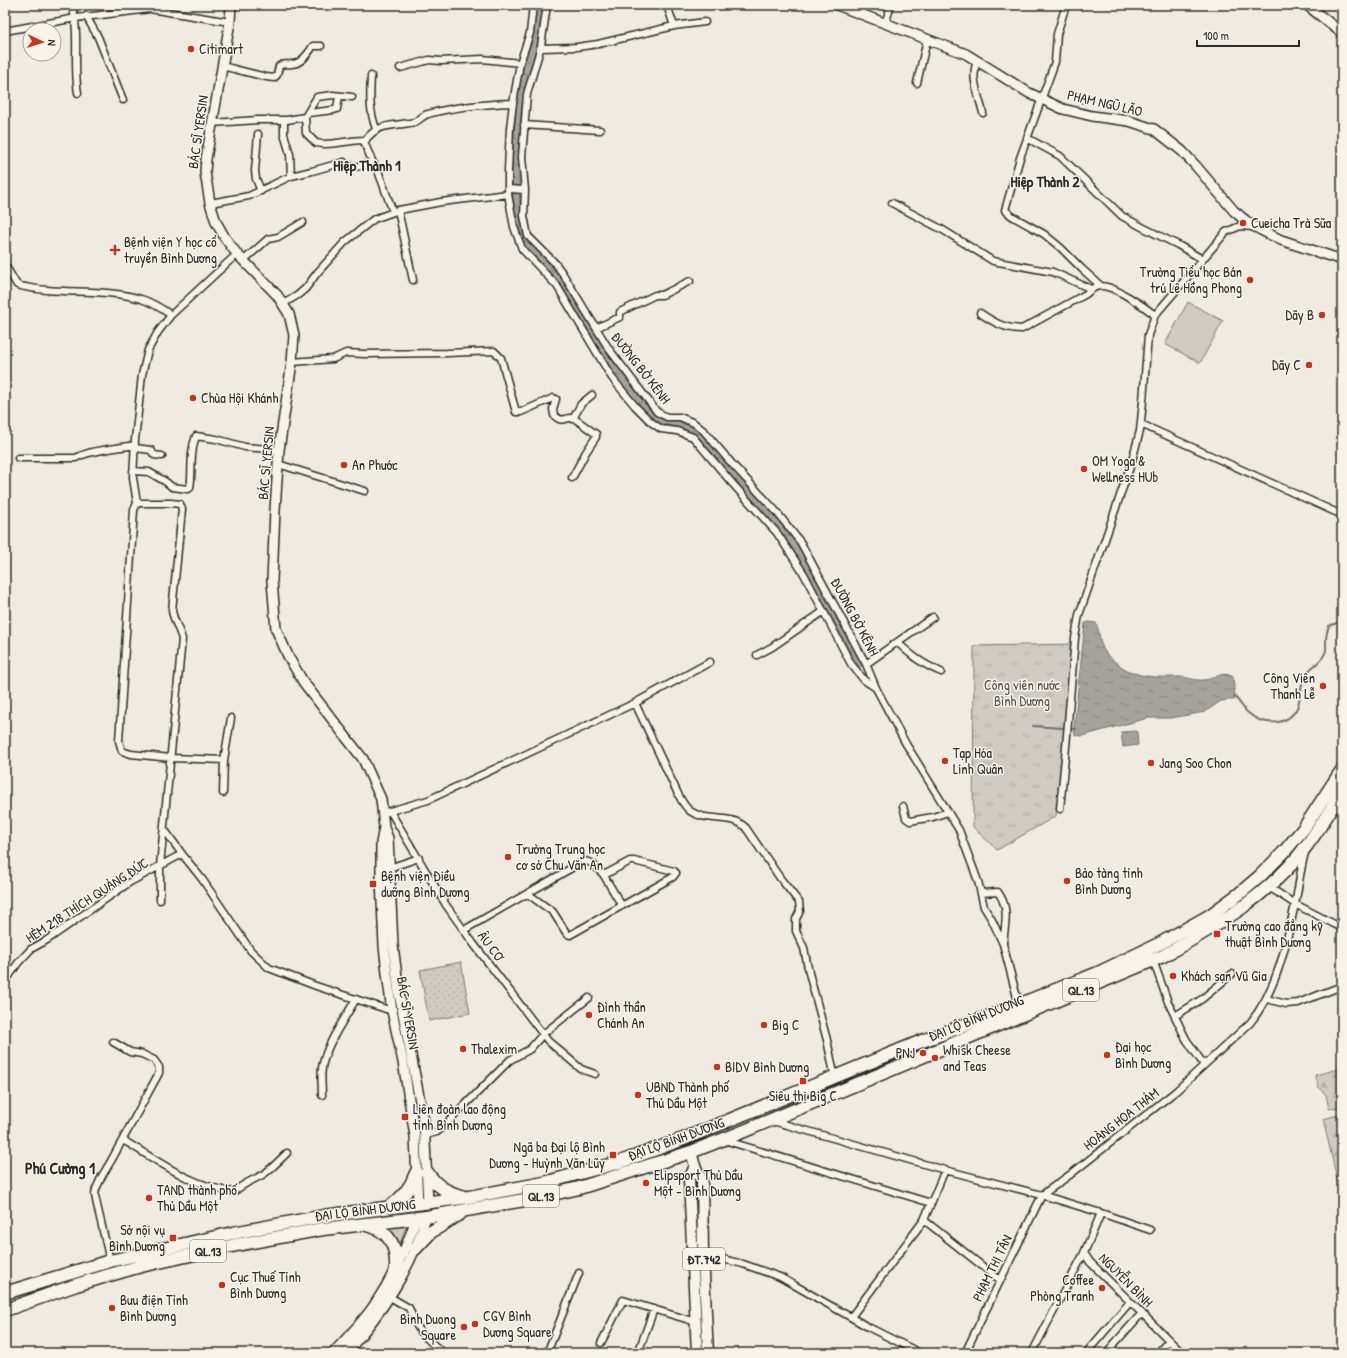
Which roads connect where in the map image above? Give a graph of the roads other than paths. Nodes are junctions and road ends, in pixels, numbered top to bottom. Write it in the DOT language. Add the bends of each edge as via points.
graph roads {
  1 [pos="72,5"];
  2 [pos="231,5"];
  3 [pos="532,5"];
  4 [pos="547,5"];
  5 [pos="667,5"];
  6 [pos="837,5"];
  7 [pos="891,5"];
  8 [pos="1066,5"];
  9 [pos="1307,5"];
  10 [pos="86,16"];
  11 [pos="76,18"];
  12 [pos="230,22"];
  13 [pos="704,22"];
  14 [pos="885,24"];
  15 [pos="674,26"];
  16 [pos="5,31"];
  17 [pos="1342,33"];
  18 [pos="927,40"];
  19 [pos="321,46"];
  20 [pos="540,48"];
  21 [pos="977,61"];
  22 [pos="520,63"];
  23 [pos="222,66"];
  24 [pos="400,68"];
  25 [pos="371,76"];
  26 [pos="917,83"];
  27 [pos="78,93"];
  28 [pos="339,96"];
  29 [pos="352,97"];
  30 [pos="1042,99"];
  31 [pos="123,100"];
  32 [pos="513,103"];
  33 [pos="983,113"];
  34 [pos="306,115"];
  35 [pos="284,120"];
  36 [pos="212,123"];
  37 [pos="524,125"];
  38 [pos="376,129"];
  39 [pos="600,130"];
  40 [pos="258,134"];
  41 [pos="1027,138"];
  42 [pos="366,140"];
  43 [pos="373,163"];
  44 [pos="291,176"];
  45 [pos="523,190"];
  46 [pos="261,191"];
  47 [pos="509,191"];
  48 [pos="210,203"];
  49 [pos="892,203"];
  50 [pos="395,211"];
  51 [pos="303,222"];
  52 [pos="1257,228"];
  53 [pos="237,254"];
  54 [pos="1202,259"];
  55 [pos="244,260"];
  56 [pos="1342,260"];
  57 [pos="5,265"];
  58 [pos="413,280"];
  59 [pos="690,281"];
  60 [pos="1101,286"];
  61 [pos="1091,289"];
  62 [pos="283,304"];
  63 [pos="980,313"];
  64 [pos="171,314"];
  65 [pos="1155,315"];
  66 [pos="596,328"];
  67 [pos="292,362"];
  68 [pos="592,395"];
  69 [pos="573,419"];
  70 [pos="1141,424"];
  71 [pos="135,447"];
  72 [pos="280,450"];
  73 [pos="162,456"];
  74 [pos="18,458"];
  75 [pos="278,464"];
  76 [pos="134,471"];
  77 [pos="572,478"];
  78 [pos="366,491"];
  79 [pos="137,503"];
  80 [pos="1342,515"];
  81 [pos="824,611"];
  82 [pos="933,617"];
  83 [pos="897,642"];
  84 [pos="757,655"];
  85 [pos="710,662"];
  86 [pos="866,664"];
  87 [pos="941,672"];
  88 [pos="876,688"];
  89 [pos="635,703"];
  90 [pos="232,718"];
  91 [pos="171,758"];
  92 [pos="224,760"];
  93 [pos="1342,770"];
  94 [pos="1342,791"];
  95 [pos="223,793"];
  96 [pos="902,806"];
  97 [pos="1060,809"];
  98 [pos="387,812"];
  99 [pos="948,812"];
  100 [pos="384,827"];
  101 [pos="164,829"];
  102 [pos="1307,846"];
  103 [pos="182,854"];
  104 [pos="419,858"];
  105 [pos="160,866"];
  106 [pos="389,868"];
  107 [pos="603,874"];
  108 [pos="1259,876"];
  109 [pos="1269,887"];
  110 [pos="981,892"];
  111 [pos="528,894"];
  112 [pos="160,900"];
  113 [pos="386,904"];
  114 [pos="1295,904"];
  115 [pos="622,906"];
  116 [pos="1342,928"];
  117 [pos="464,930"];
  118 [pos="1003,944"];
  119 [pos="388,946"];
  120 [pos="1153,960"];
  121 [pos="7,974"];
  122 [pos="1232,974"];
  123 [pos="5,982"];
  124 [pos="1342,986"];
  125 [pos="589,998"];
  126 [pos="356,999"];
  127 [pos="1267,999"];
  128 [pos="1019,1005"];
  129 [pos="392,1011"];
  130 [pos="402,1011"];
  131 [pos="1175,1016"];
  132 [pos="544,1034"];
  133 [pos="113,1042"];
  134 [pos="407,1060"];
  135 [pos="1204,1065"];
  136 [pos="595,1074"];
  137 [pos="835,1078"];
  138 [pos="322,1095"];
  139 [pos="770,1120"];
  140 [pos="425,1135"];
  141 [pos="686,1138"];
  142 [pos="722,1139"];
  143 [pos="123,1140"];
  144 [pos="691,1152"];
  145 [pos="287,1153"];
  146 [pos="695,1166"];
  147 [pos="945,1170"];
  148 [pos="422,1173"];
  149 [pos="1042,1195"];
  150 [pos="423,1203"];
  151 [pos="470,1203"];
  152 [pos="931,1203"];
  153 [pos="388,1208"];
  154 [pos="1101,1213"];
  155 [pos="421,1218"];
  156 [pos="924,1220"];
  157 [pos="365,1224"];
  158 [pos="1150,1230"];
  159 [pos="415,1249"];
  160 [pos="703,1254"];
  161 [pos="1084,1254"];
  162 [pos="110,1261"];
  163 [pos="396,1269"];
  164 [pos="579,1273"];
  165 [pos="113,1274"];
  166 [pos="1000,1280"];
  167 [pos="5,1293"];
  168 [pos="390,1297"];
  169 [pos="1130,1302"];
  170 [pos="654,1309"];
  171 [pos="5,1310"];
  172 [pos="1142,1313"];
  173 [pos="851,1317"];
  174 [pos="696,1322"];
  175 [pos="1169,1340"];
  176 [pos="601,1343"];
  177 [pos="347,1348"];
  178 [pos="333,1353"];
  179 [pos="443,1353"];
  180 [pos="547,1353"];
  181 [pos="638,1353"];
  182 [pos="697,1353"];
  183 [pos="708,1353"];
  184 [pos="920,1353"];
  185 [pos="965,1353"];
  186 [pos="1032,1353"];
  187 [pos="1086,1353"];
  188 [pos="1106,1353"];
  189 [pos="1158,1353"];
  190 [pos="1182,1353"];
  1 -- 11 [label="street"];
  2 -- 12 [label="main road, BÁC SĨ YERSIN"];
  3 -- 22 [label="street" via="530,33"];
  4 -- 20 [label="street, ĐƯỜNG BỜ KÊNH"];
  5 -- 15 [label="street"];
  6 -- 14 [label="main road, PHẠM NGŨ LÃO"];
  7 -- 14 [label="street"];
  8 -- 30 [label="street" via="1057,34 1055,62"];
  9 -- 17 [label="main road"];
  10 -- 11 [label="street"];
  10 -- 12 [label="street" via="150,8"];
  10 -- 31 [label="street" via="98,37"];
  11 -- 16 [label="street"];
  11 -- 27 [label="street"];
  12 -- 23 [label="main road, BÁC SĨ YERSIN"];
  13 -- 15 [label="street"];
  14 -- 18 [label="main road, PHẠM NGŨ LÃO"];
  15 -- 20 [label="street" via="584,46"];
  18 -- 21 [label="main road, PHẠM NGŨ LÃO" via="966,54"];
  18 -- 26 [label="street"];
  19 -- 23 [label="street" via="313,46 308,54 296,63 279,66 274,78"];
  20 -- 37 [label="street, ĐƯỜNG BỜ KÊNH" via="527,94"];
  21 -- 30 [label="main road, PHẠM NGŨ LÃO"];
  21 -- 33 [label="street" via="974,72"];
  22 -- 24 [label="street" via="483,59 429,60"];
  22 -- 32 [label="street"];
  23 -- 36 [label="main road, BÁC SĨ YERSIN"];
  25 -- 38 [label="street" via="370,104"];
  28 -- 29 [label="street"];
  28 -- 34 [label="street" via="317,97"];
  28 -- 34 [label="street" via="336,109"];
  30 -- 41 [label="street"];
  30 -- 52 [label="main road, PHẠM NGŨ LÃO" via="1063,109 1129,121 1154,129 1182,151 1234,211"];
  32 -- 38 [label="street" via="483,104 446,110 426,115 417,121"];
  32 -- 47 [label="street"];
  34 -- 35 [label="street"];
  34 -- 42 [label="street" via="306,132 316,143"];
  35 -- 36 [label="street"];
  35 -- 44 [label="street"];
  36 -- 48 [label="main road, BÁC SĨ YERSIN" via="205,172"];
  37 -- 39 [label="street"];
  37 -- 45 [label="street, ĐƯỜNG BỜ KÊNH"];
  38 -- 42 [label="street"];
  40 -- 46 [label="street" via="255,171"];
  41 -- 54 [label="street" via="1060,156 1122,216"];
  41 -- 60 [label="street" via="1005,210 1044,234"];
  42 -- 43 [label="street" via="364,142"];
  43 -- 44 [label="street" via="356,167 338,162 312,172"];
  43 -- 50 [label="street"];
  44 -- 46 [label="street"];
  45 -- 47 [label="street"];
  45 -- 66 [label="street, ĐƯỜNG BỜ KÊNH" via="528,236 555,263"];
  46 -- 48 [label="street" via="249,196"];
  47 -- 50 [label="street"];
  47 -- 81 [label="street" via="514,227 522,249 557,286 612,378 634,406 651,422 661,429 693,437 777,533"];
  48 -- 53 [label="main road, BÁC SĨ YERSIN" via="216,222"];
  49 -- 61 [label="street" via="994,261 1053,272"];
  50 -- 58 [label="street"];
  50 -- 62 [label="street" via="374,218 345,242 306,288"];
  51 -- 55 [label="street" via="278,237 268,239"];
  52 -- 54 [label="street" via="1240,226 1226,232"];
  52 -- 56 [label="main road, PHẠM NGŨ LÃO" via="1281,240"];
  53 -- 55 [label="main road, BÁC SĨ YERSIN"];
  53 -- 64 [label="street"];
  54 -- 65 [label="street"];
  55 -- 62 [label="main road, BÁC SĨ YERSIN"];
  57 -- 64 [label="street" via="17,285 43,290 127,295 142,299"];
  59 -- 66 [label="street" via="620,312 620,317"];
  60 -- 61 [label="street"];
  60 -- 65 [label="street" via="1120,291"];
  61 -- 63 [label="street" via="1022,329 1003,327"];
  62 -- 67 [label="main road, BÁC SĨ YERSIN" via="294,335"];
  64 -- 71 [label="street" via="148,350 142,375"];
  65 -- 70 [label="street" via="1148,335"];
  66 -- 86 [label="street, ĐƯỜNG BỜ KÊNH" via="657,412 667,417 680,417 704,431 802,542"];
  67 -- 69 [label="street" via="333,359 346,353 494,351 501,358 516,412 553,398 556,399 554,416 558,420"];
  67 -- 72 [label="main road, BÁC SĨ YERSIN"];
  68 -- 69 [label="street" via="581,404"];
  69 -- 77 [label="street" via="596,434 596,437"];
  70 -- 80 [label="street"];
  70 -- 97 [label="street" via="1129,470 1079,615"];
  71 -- 73 [label="street" via="152,450 154,455"];
  71 -- 74 [label="street" via="92,452 76,458"];
  71 -- 76 [label="street"];
  72 -- 75 [label="main road, BÁC SĨ YERSIN"];
  72 -- 76 [label="street" via="245,447 196,436 191,453 190,488 172,487 149,472"];
  75 -- 78 [label="street"];
  75 -- 98 [label="main road, BÁC SĨ YERSIN" via="272,581 276,629 289,658 304,682 363,759"];
  76 -- 79 [label="street"];
  79 -- 91 [label="street" via="134,510 119,741 122,751 131,754"];
  79 -- 91 [label="street" via="180,504 182,509 172,610 182,639"];
  81 -- 84 [label="street"];
  81 -- 88 [label="street" via="851,664 864,680"];
  82 -- 83 [label="street"];
  83 -- 86 [label="street"];
  83 -- 87 [label="street" via="914,658"];
  85 -- 89 [label="street"];
  86 -- 88 [label="street, ĐƯỜNG BỜ KÊNH"];
  88 -- 99 [label="street, ĐƯỜNG BỜ KÊNH" via="906,744"];
  89 -- 98 [label="street" via="428,800"];
  89 -- 137 [label="street" via="684,805 701,816 740,822 799,902 796,931 804,948"];
  90 -- 92 [label="street"];
  91 -- 92 [label="street"];
  91 -- 101 [label="street"];
  92 -- 95 [label="street"];
  93 -- 108 [label="highway, ĐẠI LỘ BÌNH DƯƠNG / QL.13" via="1304,828"];
  94 -- 102 [label="highway, ĐẠI LỘ BÌNH DƯƠNG / QL.13"];
  96 -- 99 [label="street" via="906,818 912,821"];
  98 -- 100 [label="main road, BÁC SĨ YERSIN"];
  98 -- 104 [label="street, ÂU CƠ"];
  99 -- 110 [label="street, ĐƯỜNG BỜ KÊNH" via="959,830"];
  100 -- 106 [label="main road, BÁC SĨ YERSIN" via="388,838"];
  100 -- 113 [label="main road, BÁC SĨ YERSIN" via="381,843"];
  101 -- 103 [label="street"];
  101 -- 105 [label="street"];
  102 -- 109 [label="highway, ĐẠI LỘ BÌNH DƯƠNG / QL.13"];
  102 -- 114 [label="street, HOÀNG HOA THÁM"];
  103 -- 105 [label="street, HẺM 218 THÍCH QUẢNG ĐỨC"];
  103 -- 126 [label="street" via="251,951 269,968"];
  104 -- 106 [label="street"];
  104 -- 117 [label="street, ÂU CƠ" via="446,905"];
  105 -- 112 [label="street"];
  105 -- 121 [label="street, HẺM 218 THÍCH QUẢNG ĐỨC" via="130,882 31,949"];
  106 -- 113 [label="main road, BÁC SĨ YERSIN"];
  107 -- 111 [label="street" via="590,862 582,862"];
  107 -- 115 [label="street"];
  107 -- 115 [label="street" via="630,861 676,873"];
  108 -- 109 [label="highway"];
  108 -- 128 [label="highway, ĐẠI LỘ BÌNH DƯƠNG / QL.13" via="1209,916 1161,943 1098,973"];
  109 -- 114 [label="street"];
  109 -- 120 [label="highway, ĐẠI LỘ BÌNH DƯƠNG / QL.13" via="1214,926"];
  110 -- 118 [label="street, ĐƯỜNG BỜ KÊNH" via="984,907"];
  110 -- 118 [label="street" via="998,892 1003,900 1006,920"];
  111 -- 115 [label="street" via="553,912 570,935"];
  111 -- 117 [label="street"];
  113 -- 119 [label="main road, BÁC SĨ YERSIN"];
  114 -- 116 [label="street"];
  114 -- 127 [label="street, HOÀNG HOA THÁM" via="1281,962"];
  117 -- 132 [label="street, ÂU CƠ"];
  118 -- 128 [label="street"];
  119 -- 129 [label="main road, BÁC SĨ YERSIN" via="386,973"];
  119 -- 130 [label="main road, BÁC SĨ YERSIN"];
  120 -- 131 [label="street"];
  120 -- 139 [label="highway, ĐẠI LỘ BÌNH DƯƠNG / QL.13"];
  121 -- 123 [label="street, HẺM 218 THÍCH QUẢNG ĐỨC"];
  122 -- 131 [label="street"];
  124 -- 127 [label="street" via="1298,1003 1286,1004"];
  125 -- 132 [label="street"];
  126 -- 129 [label="street"];
  126 -- 138 [label="street" via="327,1050 322,1065"];
  127 -- 135 [label="street, HOÀNG HOA THÁM" via="1250,1023"];
  128 -- 137 [label="highway, ĐẠI LỘ BÌNH DƯƠNG / QL.13" via="922,1041"];
  129 -- 130 [label="main road"];
  129 -- 134 [label="main road, BÁC SĨ YERSIN"];
  130 -- 134 [label="main road, BÁC SĨ YERSIN"];
  131 -- 135 [label="street" via="1186,1039"];
  132 -- 136 [label="street, ÂU CƠ" via="548,1041 581,1069"];
  132 -- 140 [label="street" via="530,1049 510,1060 443,1127 437,1132"];
  133 -- 143 [label="street" via="130,1052 154,1060 159,1067 159,1073"];
  134 -- 140 [label="main road, BÁC SĨ YERSIN" via="424,1122"];
  134 -- 148 [label="main road, BÁC SĨ YERSIN" via="415,1136"];
  135 -- 149 [label="street, HOÀNG HOA THÁM" via="1176,1091"];
  137 -- 141 [label="highway, ĐẠI LỘ BÌNH DƯƠNG / QL.13" via="752,1112 744,1109 694,1129"];
  139 -- 142 [label="highway, ĐẠI LỘ BÌNH DƯƠNG / QL.13"];
  139 -- 147 [label="street"];
  140 -- 148 [label="main road, BÁC SĨ YERSIN"];
  141 -- 144 [label="highway"];
  141 -- 151 [label="highway, ĐẠI LỘ BÌNH DƯƠNG / QL.13" via="620,1162"];
  142 -- 144 [label="highway, ĐẠI LỘ BÌNH DƯƠNG / QL.13"];
  142 -- 152 [label="street"];
  143 -- 145 [label="street" via="189,1179 219,1190 234,1192 265,1173"];
  143 -- 162 [label="street" via="102,1176 95,1195"];
  144 -- 146 [label="main road, ĐT.742"];
  144 -- 151 [label="highway, ĐẠI LỘ BÌNH DƯƠNG / QL.13" via="579,1188 536,1198"];
  146 -- 160 [label="main road, ĐT.742" via="702,1179"];
  146 -- 174 [label="main road, ĐT.742" via="690,1179"];
  147 -- 149 [label="street"];
  147 -- 152 [label="street"];
  148 -- 150 [label="main road, BÁC SĨ YERSIN"];
  148 -- 151 [label="highway" via="445,1191"];
  148 -- 153 [label="highway" via="396,1203"];
  149 -- 154 [label="street"];
  149 -- 166 [label="street, PHẠM THỊ TÂN"];
  150 -- 151 [label="highway, ĐẠI LỘ BÌNH DƯƠNG / QL.13"];
  150 -- 153 [label="highway, ĐẠI LỘ BÌNH DƯƠNG / QL.13"];
  150 -- 155 [label="highway"];
  151 -- 155 [label="highway, ĐẠI LỘ BÌNH DƯƠNG / QL.13"];
  151 -- 159 [label="highway" via="426,1237"];
  152 -- 156 [label="street"];
  153 -- 162 [label="highway, ĐẠI LỘ BÌNH DƯƠNG / QL.13" via="240,1231"];
  154 -- 158 [label="street"];
  154 -- 161 [label="street, NGUYỄN BÌNH"];
  155 -- 157 [label="highway, ĐẠI LỘ BÌNH DƯƠNG / QL.13"];
  155 -- 159 [label="main road" via="422,1233"];
  155 -- 163 [label="main road"];
  156 -- 166 [label="street"];
  156 -- 173 [label="street"];
  157 -- 163 [label="highway" via="380,1230 391,1240 395,1250"];
  157 -- 165 [label="highway, ĐẠI LỘ BÌNH DƯƠNG / QL.13" via="231,1246"];
  159 -- 168 [label="main road"];
  160 -- 173 [label="street" via="780,1277"];
  160 -- 183 [label="main road, ĐT.742"];
  161 -- 169 [label="street, NGUYỄN BÌNH"];
  161 -- 186 [label="street"];
  162 -- 165 [label="highway"];
  162 -- 167 [label="highway, ĐẠI LỘ BÌNH DƯƠNG / QL.13"];
  163 -- 177 [label="main road"];
  164 -- 180 [label="street"];
  165 -- 171 [label="highway, ĐẠI LỘ BÌNH DƯƠNG / QL.13"];
  166 -- 185 [label="street, PHẠM THỊ TÂN"];
  168 -- 177 [label="main road" via="380,1312"];
  168 -- 179 [label="street" via="408,1308 422,1334"];
  169 -- 172 [label="street, NGUYỄN BÌNH"];
  169 -- 187 [label="street"];
  170 -- 174 [label="street"];
  170 -- 176 [label="street" via="623,1300"];
  170 -- 181 [label="street"];
  172 -- 175 [label="street, NGUYỄN BÌNH"];
  172 -- 188 [label="street"];
  173 -- 184 [label="street"];
  174 -- 182 [label="main road, ĐT.742"];
  175 -- 189 [label="street"];
  175 -- 190 [label="street, NGUYỄN BÌNH"];
  177 -- 178 [label="main road"];
}
